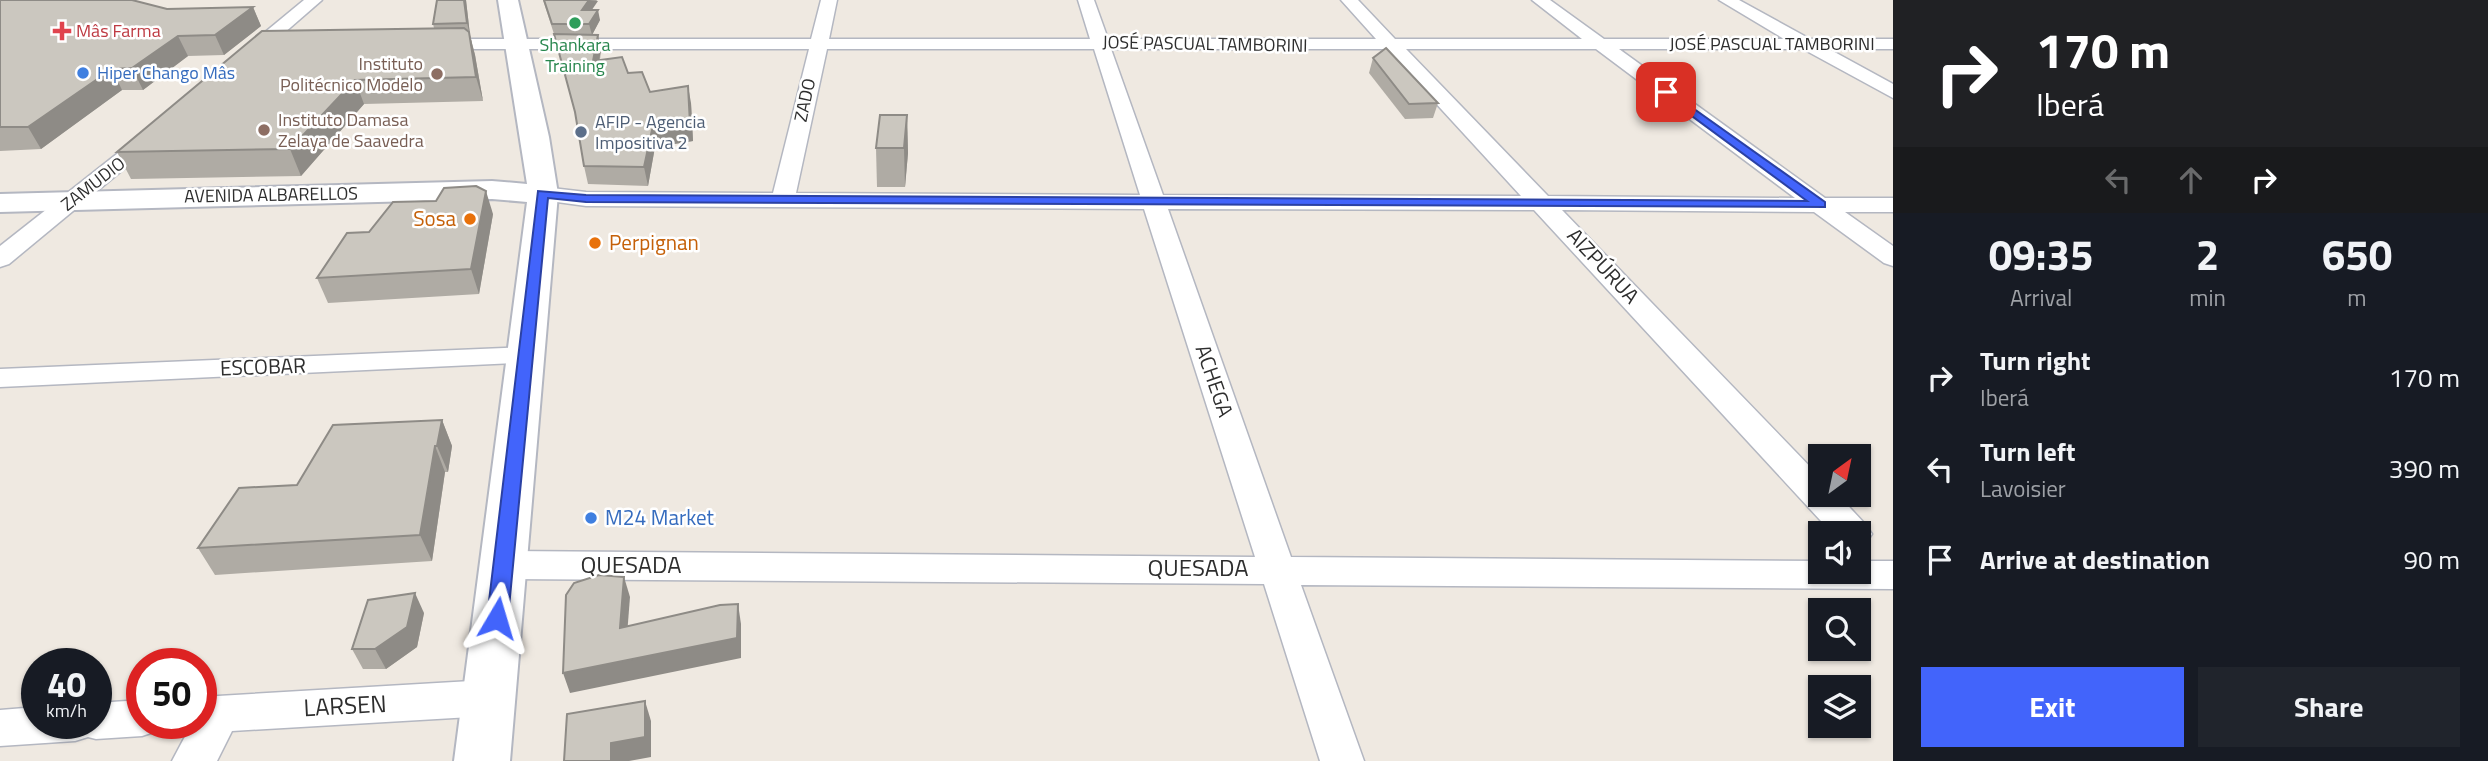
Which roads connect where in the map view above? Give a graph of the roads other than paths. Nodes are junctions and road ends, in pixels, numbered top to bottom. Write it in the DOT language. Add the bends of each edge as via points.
graph roads {
  1 [pos="314,0"];
  2 [pos="508,0"];
  3 [pos="829,0"];
  4 [pos="1086,0"];
  5 [pos="1349,0"];
  6 [pos="1540,0"];
  7 [pos="1727,0"];
  8 [pos="517,42"];
  9 [pos="818,42"];
  10 [pos="1101,43"];
  11 [pos="1600,43"];
  12 [pos="409,44"];
  13 [pos="1806,44"];
  14 [pos="1893,44"];
  15 [pos="1392,46"];
  16 [pos="257,47"];
  17 [pos="285,47"];
  18 [pos="234,67"];
  19 [pos="1893,92"];
  20 [pos="164,126"];
  21 [pos="543,194"];
  22 [pos="783,200"];
  23 [pos="71,201"];
  24 [pos="1154,202"];
  25 [pos="0,203"];
  26 [pos="1544,204"];
  27 [pos="1821,204"];
  28 [pos="1893,205"];
  29 [pos="1893,258"];
  30 [pos="0,259"];
  31 [pos="526,356"];
  32 [pos="0,378"];
  33 [pos="1842,521"];
  34 [pos="1871,552"];
  35 [pos="503,565"];
  36 [pos="1278,568"];
  37 [pos="1893,575"];
  38 [pos="488,698"];
  39 [pos="217,714"];
  40 [pos="21,726"];
  41 [pos="0,727"];
  42 [pos="202,739"];
  43 [pos="194,761"];
  44 [pos="482,761"];
  45 [pos="1342,761"];
  1 -- 16 [label="street"];
  2 -- 8 [label="main road"];
  3 -- 9 [label="street, ZADO"];
  4 -- 10 [label="street, ACHEGA"];
  5 -- 15 [label="street, AIZPÚRUA"];
  6 -- 11 [label="street"];
  7 -- 13 [label="street"];
  8 -- 9 [label="street, JOSÉ PASCUAL TAMBORINI"];
  8 -- 12 [label="street, JOSÉ PASCUAL TAMBORINI"];
  8 -- 21 [label="main road"];
  9 -- 10 [label="street, JOSÉ PASCUAL TAMBORINI"];
  9 -- 22 [label="street, ZADO"];
  10 -- 15 [label="street, JOSÉ PASCUAL TAMBORINI"];
  10 -- 24 [label="street, ACHEGA"];
  11 -- 13 [label="street, JOSÉ PASCUAL TAMBORINI"];
  11 -- 15 [label="street, JOSÉ PASCUAL TAMBORINI"];
  11 -- 27 [label="street"];
  13 -- 14 [label="street, JOSÉ PASCUAL TAMBORINI"];
  13 -- 19 [label="street"];
  15 -- 26 [label="street, AIZPÚRUA"];
  16 -- 17 [label="street"];
  16 -- 18 [label="street"];
  20 -- 23 [label="street, ZAMUDIO"];
  21 -- 22 [label="street" via="586,199"];
  21 -- 23 [label="main road, AVENIDA ALBARELLOS" via="492,190"];
  21 -- 31 [label="main road"];
  22 -- 24 [label="street"];
  23 -- 25 [label="main road, AVENIDA ALBARELLOS"];
  23 -- 30 [label="street, ZAMUDIO"];
  24 -- 26 [label="street"];
  24 -- 36 [label="street, ACHEGA"];
  26 -- 27 [label="street"];
  26 -- 33 [label="street, AIZPÚRUA"];
  27 -- 28 [label="street"];
  27 -- 29 [label="street"];
  31 -- 32 [label="street, ESCOBAR"];
  31 -- 35 [label="main road"];
  34 -- 37 [label="street"];
  35 -- 36 [label="street, QUESADA"];
  35 -- 38 [label="main road"];
  36 -- 37 [label="street, QUESADA"];
  36 -- 45 [label="street, ACHEGA"];
  38 -- 39 [label="street, LARSEN"];
  38 -- 44 [label="main road"];
  40 -- 41 [label="street"];
  42 -- 43 [label="street"];
}
